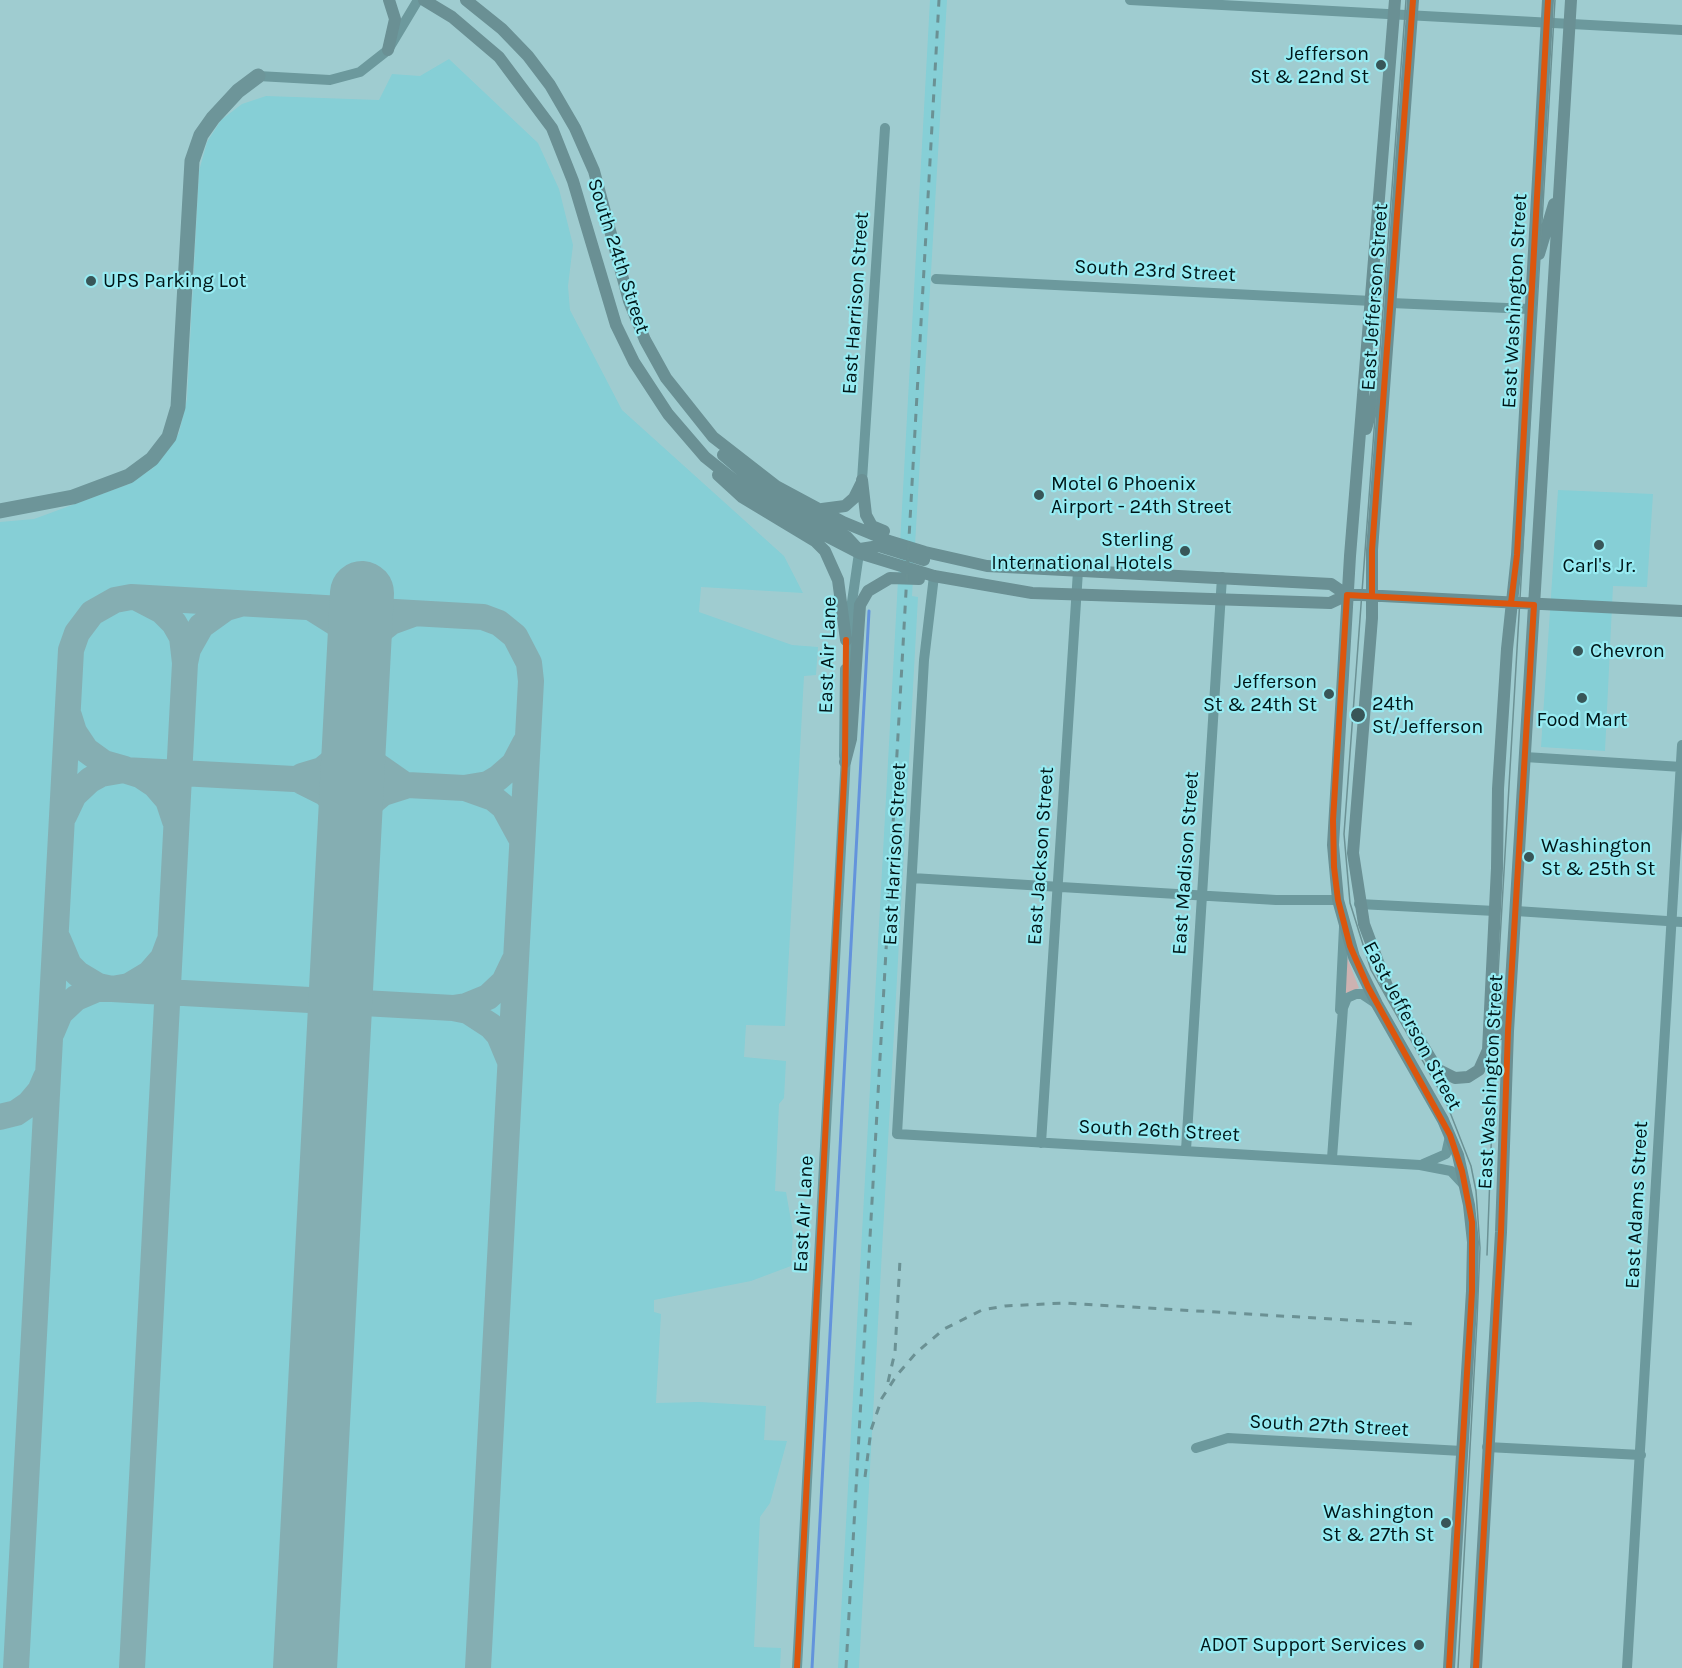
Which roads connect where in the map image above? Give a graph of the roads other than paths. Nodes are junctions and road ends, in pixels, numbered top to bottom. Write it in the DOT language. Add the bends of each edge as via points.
graph roads {
  1 [pos="389,0"];
  2 [pos="418,0"];
  3 [pos="424,0"];
  4 [pos="466,0"];
  5 [pos="480,0"];
  6 [pos="1131,0"];
  7 [pos="1395,0"];
  8 [pos="1413,0"];
  9 [pos="1548,0"];
  10 [pos="1571,0"];
  11 [pos="1394,14"];
  12 [pos="1412,15"];
  13 [pos="1547,22"];
  14 [pos="1570,23"];
  15 [pos="1682,30"];
  16 [pos="388,50"];
  17 [pos="539,70"];
  18 [pos="258,76"];
  19 [pos="885,128"];
  20 [pos="1559,187"];
  21 [pos="936,279"];
  22 [pos="1532,284"];
  23 [pos="1372,301"];
  24 [pos="1391,303"];
  25 [pos="1530,309"];
  26 [pos="1388,349"];
  27 [pos="713,437"];
  28 [pos="705,457"];
  29 [pos="1358,458"];
  30 [pos="862,480"];
  31 [pos="817,509"];
  32 [pos="0,511"];
  33 [pos="857,550"];
  34 [pos="987,566"];
  35 [pos="1021,566"];
  36 [pos="1078,571"];
  37 [pos="1222,577"];
  38 [pos="933,579"];
  39 [pos="1076,595"];
  40 [pos="1347,595"];
  41 [pos="1372,596"];
  42 [pos="1220,599"];
  43 [pos="1511,603"];
  44 [pos="1534,605"];
  45 [pos="1682,611"];
  46 [pos="846,640"];
  47 [pos="1682,745"];
  48 [pos="1525,756"];
  49 [pos="845,762"];
  50 [pos="1681,767"];
  51 [pos="912,878"];
  52 [pos="1057,886"];
  53 [pos="1202,895"];
  54 [pos="1338,900"];
  55 [pos="1359,904"];
  56 [pos="1495,911"];
  57 [pos="1515,911"];
  58 [pos="1677,922"];
  59 [pos="1344,926"];
  60 [pos="1491,974"];
  61 [pos="1377,1004"];
  62 [pos="1340,1020"];
  63 [pos="1407,1021"];
  64 [pos="1463,1078"];
  65 [pos="897,1134"];
  66 [pos="1503,1134"];
  67 [pos="1450,1135"];
  68 [pos="1041,1143"];
  69 [pos="1186,1150"];
  70 [pos="1332,1158"];
  71 [pos="1420,1165"];
  72 [pos="1466,1187"];
  73 [pos="1487,1447"];
  74 [pos="1196,1448"];
  75 [pos="1462,1451"];
  76 [pos="1641,1455"];
  77 [pos="796,1668"];
  78 [pos="1449,1668"];
  79 [pos="1476,1668"];
  80 [pos="1627,1668"];
  1 -- 16 [label="main road" via="395,19"];
  2 -- 16 [label="street"];
  3 -- 28 [label="main road, South 24th Street" via="452,17 499,57 552,128 573,181 616,325 653,394"];
  4 -- 17 [label="main road, South 24th Street" via="502,29"];
  5 -- 17 [label="main road" via="529,45"];
  6 -- 11 [label="street"];
  7 -- 11 [label="main road, East Jefferson Street"];
  8 -- 12 [label="main road, East Jefferson Street"];
  9 -- 13 [label="main road, East Washington Street"];
  10 -- 14 [label="main road, East Washington Street"];
  11 -- 12 [label="street"];
  11 -- 23 [label="main road, East Jefferson Street"];
  12 -- 13 [label="street"];
  12 -- 24 [label="main road, East Jefferson Street"];
  13 -- 14 [label="street"];
  13 -- 22 [label="main road, East Washington Street"];
  14 -- 15 [label="street"];
  14 -- 20 [label="main road, East Washington Street"];
  16 -- 18 [label="street" via="368,67 344,78 320,81"];
  17 -- 27 [label="main road, South 24th Street" via="586,150 629,301 645,340 666,378"];
  18 -- 32 [label="highway" via="213,118 201,135 192,161 178,407 169,437 152,459 129,476 57,501"];
  19 -- 30 [label="street, East Harrison Street"];
  20 -- 22 [label="main road, East Washington Street"];
  20 -- 44 [label="main road, East Washington Street"];
  21 -- 23 [label="street, South 23rd Street"];
  22 -- 25 [label="main road, East Washington Street"];
  23 -- 29 [label="main road, East Jefferson Street"];
  24 -- 25 [label="street"];
  24 -- 26 [label="main road, East Jefferson Street"];
  25 -- 43 [label="main road, East Washington Street"];
  26 -- 29 [label="main road, East Jefferson Street"];
  26 -- 41 [label="main road, East Jefferson Street"];
  27 -- 31 [label="main road, South 24th Street" via="753,470"];
  27 -- 33 [label="main road" via="726,459 741,472 782,502 847,537"];
  28 -- 33 [label="main road, South 24th Street" via="768,506"];
  28 -- 46 [label="main road" via="729,488 825,551 838,580"];
  29 -- 40 [label="main road, East Jefferson Street"];
  30 -- 31 [label="main road" via="854,498 844,507"];
  30 -- 35 [label="main road" via="866,515 872,526 927,545"];
  31 -- 34 [label="main road, South 24th Street" via="908,547"];
  33 -- 34 [label="main road" via="879,546 938,563"];
  33 -- 38 [label="main road, South 24th Street"];
  33 -- 46 [label="street, East Air Lane" via="849,579"];
  33 -- 49 [label="street, East Air Lane"];
  34 -- 35 [label="main road, South 24th Street"];
  35 -- 36 [label="main road, South 24th Street"];
  36 -- 37 [label="main road, South 24th Street"];
  36 -- 39 [label="street, East Jackson Street"];
  37 -- 40 [label="main road, South 24th Street" via="1331,584"];
  37 -- 42 [label="street, East Madison Street"];
  38 -- 39 [label="main road, South 24th Street"];
  38 -- 49 [label="main road" via="896,576 874,586 863,597 857,624 851,739"];
  38 -- 51 [label="street, East Harrison Street" via="924,660"];
  39 -- 42 [label="main road, South 24th Street"];
  39 -- 52 [label="street, East Jackson Street"];
  40 -- 41 [label="main road, South 24th Street"];
  40 -- 42 [label="main road, South 24th Street" via="1330,603"];
  40 -- 54 [label="main road, East Jefferson Street" via="1333,820"];
  41 -- 43 [label="main road, South 24th Street"];
  41 -- 55 [label="main road, East Jefferson Street" via="1353,853"];
  42 -- 53 [label="street, East Madison Street"];
  43 -- 44 [label="main road, South 24th Street"];
  43 -- 56 [label="main road, East Washington Street" via="1498,777"];
  44 -- 45 [label="main road, South 24th Street"];
  44 -- 48 [label="main road, East Washington Street"];
  46 -- 49 [label="street, East Air Lane"];
  47 -- 50 [label="street, East Adams Street"];
  48 -- 50 [label="street"];
  48 -- 57 [label="main road, East Washington Street"];
  49 -- 77 [label="street, East Air Lane"];
  50 -- 58 [label="street, East Adams Street"];
  51 -- 52 [label="street"];
  51 -- 65 [label="street, East Harrison Street"];
  52 -- 53 [label="street"];
  52 -- 68 [label="street, East Jackson Street"];
  53 -- 54 [label="street"];
  53 -- 69 [label="street, East Madison Street"];
  54 -- 59 [label="main road, East Jefferson Street"];
  55 -- 56 [label="street"];
  55 -- 63 [label="main road, East Jefferson Street" via="1387,986"];
  56 -- 60 [label="main road, East Washington Street"];
  57 -- 58 [label="street"];
  57 -- 66 [label="main road, East Washington Street"];
  58 -- 76 [label="street, East Adams Street"];
  59 -- 61 [label="main road, East Jefferson Street"];
  59 -- 62 [label="street, East Jefferson Street"];
  60 -- 64 [label="main road, East Washington Street" via="1487,1057 1479,1070"];
  60 -- 66 [label="main road" via="1500,1013 1498,1102"];
  61 -- 62 [label="street, East Jefferson Street" via="1362,994 1352,995 1345,1002"];
  61 -- 67 [label="main road, East Jefferson Street"];
  62 -- 70 [label="street, East Jefferson Street"];
  63 -- 64 [label="main road, East Jefferson Street" via="1437,1069 1449,1077"];
  63 -- 67 [label="main road, East Jefferson Street" via="1422,1070 1448,1118"];
  65 -- 68 [label="street, South 26th Street"];
  66 -- 73 [label="main road, East Washington Street" via="1501,1232"];
  67 -- 71 [label="street" via="1446,1154"];
  67 -- 72 [label="main road, East Jefferson Street"];
  68 -- 69 [label="street, South 26th Street"];
  69 -- 70 [label="street, South 26th Street"];
  70 -- 71 [label="street, South 26th Street"];
  71 -- 72 [label="street, South 26th Street" via="1451,1171"];
  72 -- 75 [label="main road, East Jefferson Street" via="1473,1242"];
  73 -- 76 [label="street"];
  73 -- 79 [label="main road, East Washington Street"];
  74 -- 75 [label="street, South 27th Street" via="1228,1438"];
  75 -- 78 [label="main road"];
  76 -- 80 [label="street, East Adams Street"];
}
